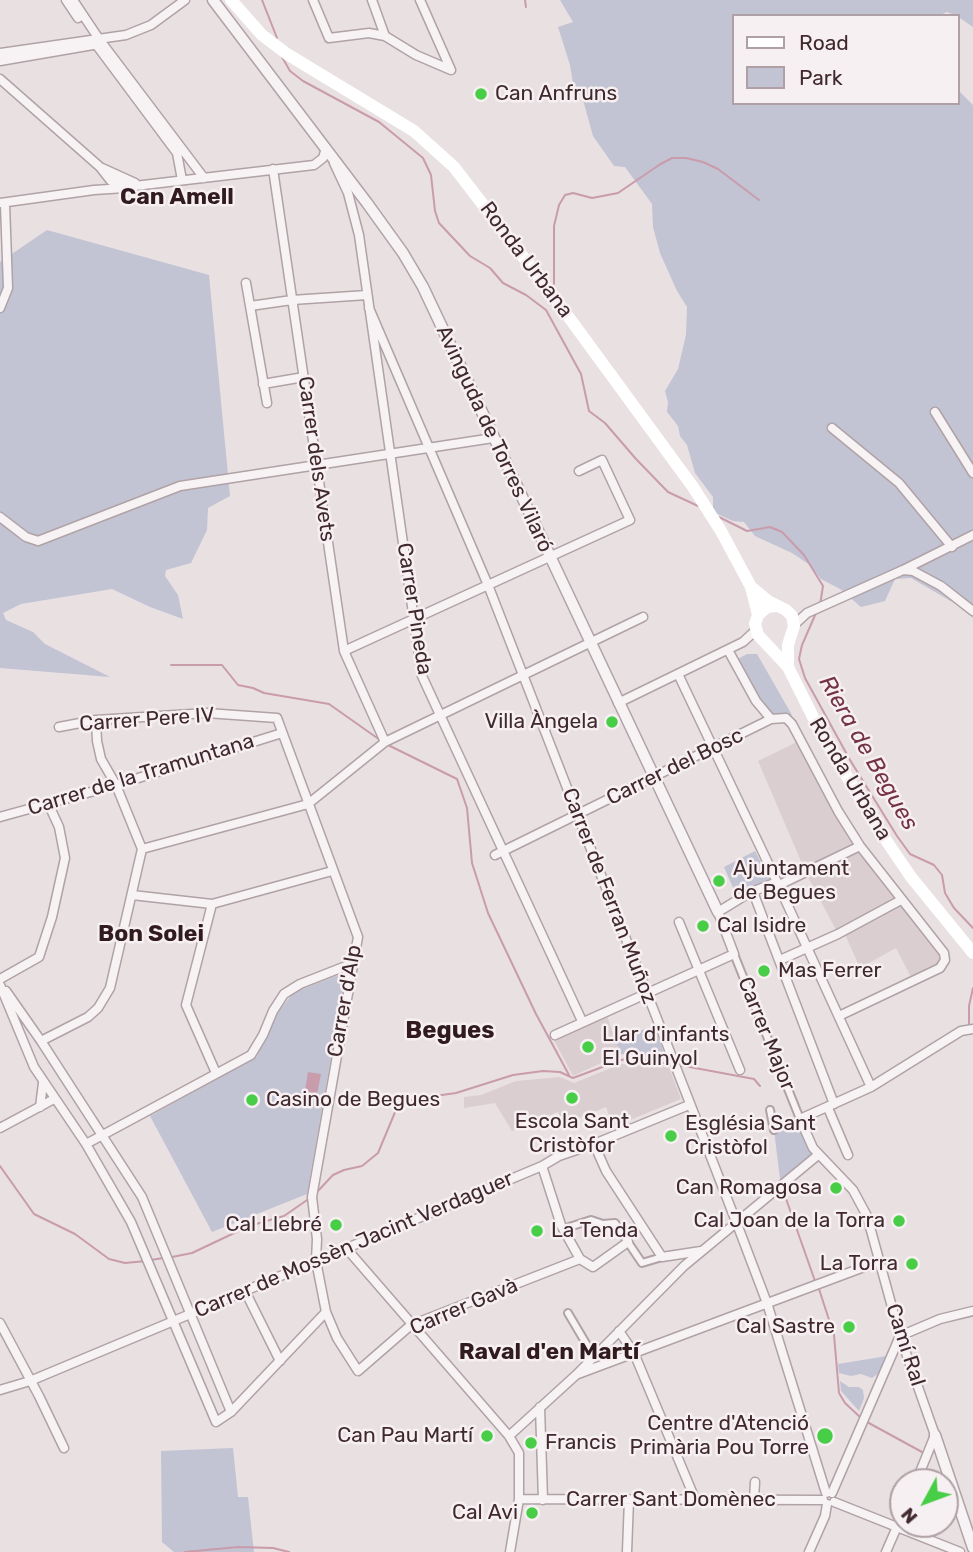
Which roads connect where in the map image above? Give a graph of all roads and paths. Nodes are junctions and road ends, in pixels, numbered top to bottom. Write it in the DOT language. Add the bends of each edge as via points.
graph roads {
  1 [pos="66,0"];
  2 [pos="73,0"];
  3 [pos="184,0"];
  4 [pos="214,0"];
  5 [pos="231,0"];
  6 [pos="313,0"];
  7 [pos="372,0"];
  8 [pos="420,0"];
  9 [pos="384,36"];
  10 [pos="99,41"];
  11 [pos="0,53"];
  12 [pos="0,61"];
  13 [pos="0,79"];
  14 [pos="326,148"];
  15 [pos="314,165"];
  16 [pos="273,169"];
  17 [pos="337,169"];
  18 [pos="101,170"];
  19 [pos="204,178"];
  20 [pos="183,180"];
  21 [pos="112,182"];
  22 [pos="131,184"];
  23 [pos="96,189"];
  24 [pos="2,204"];
  25 [pos="4,253"];
  26 [pos="246,283"];
  27 [pos="367,295"];
  28 [pos="292,300"];
  29 [pos="250,306"];
  30 [pos="0,308"];
  31 [pos="369,308"];
  32 [pos="304,377"];
  33 [pos="263,384"];
  34 [pos="267,403"];
  35 [pos="935,412"];
  36 [pos="832,428"];
  37 [pos="493,438"];
  38 [pos="428,448"];
  39 [pos="389,454"];
  40 [pos="317,465"];
  41 [pos="579,471"];
  42 [pos="973,473"];
  43 [pos="0,517"];
  44 [pos="973,536"];
  45 [pos="952,547"];
  46 [pos="550,557"];
  47 [pos="903,570"];
  48 [pos="488,585"];
  49 [pos="751,587"];
  50 [pos="776,606"];
  51 [pos="973,611"];
  52 [pos="789,612"];
  53 [pos="810,612"];
  54 [pos="758,615"];
  55 [pos="643,617"];
  56 [pos="414,619"];
  57 [pos="792,631"];
  58 [pos="762,638"];
  59 [pos="590,642"];
  60 [pos="743,642"];
  61 [pos="728,650"];
  62 [pos="344,651"];
  63 [pos="788,667"];
  64 [pos="678,674"];
  65 [pos="524,675"];
  66 [pos="618,703"];
  67 [pos="441,716"];
  68 [pos="277,718"];
  69 [pos="771,719"];
  70 [pos="96,720"];
  71 [pos="59,727"];
  72 [pos="282,733"];
  73 [pos="385,742"];
  74 [pos="713,748"];
  75 [pos="653,778"];
  76 [pos="116,785"];
  77 [pos="48,803"];
  78 [pos="308,804"];
  79 [pos="578,814"];
  80 [pos="0,817"];
  81 [pos="860,846"];
  82 [pos="142,849"];
  83 [pos="499,853"];
  84 [pos="332,871"];
  85 [pos="778,883"];
  86 [pos="753,892"];
  87 [pos="132,895"];
  88 [pos="901,900"];
  89 [pos="212,904"];
  90 [pos="718,912"];
  91 [pos="680,922"];
  92 [pos="808,947"];
  93 [pos="973,953"];
  94 [pos="734,954"];
  95 [pos="780,960"];
  96 [pos="351,964"];
  97 [pos="700,969"];
  98 [pos="0,982"];
  99 [pos="647,994"];
  100 [pos="839,1016"];
  101 [pos="582,1021"];
  102 [pos="973,1029"];
  103 [pos="555,1035"];
  104 [pos="41,1041"];
  105 [pos="740,1070"];
  106 [pos="216,1073"];
  107 [pos="43,1082"];
  108 [pos="871,1087"];
  109 [pos="54,1099"];
  110 [pos="689,1105"];
  111 [pos="831,1106"];
  112 [pos="40,1107"];
  113 [pos="770,1110"];
  114 [pos="800,1119"];
  115 [pos="0,1128"];
  116 [pos="774,1130"];
  117 [pos="102,1135"];
  118 [pos="86,1144"];
  119 [pos="594,1144"];
  120 [pos="818,1155"];
  121 [pos="848,1155"];
  122 [pos="542,1166"];
  123 [pos="737,1224"];
  124 [pos="564,1229"];
  125 [pos="628,1242"];
  126 [pos="346,1248"];
  127 [pos="701,1251"];
  128 [pos="662,1257"];
  129 [pos="580,1259"];
  130 [pos="316,1261"];
  131 [pos="880,1261"];
  132 [pos="245,1291"];
  133 [pos="767,1303"];
  134 [pos="973,1311"];
  135 [pos="326,1312"];
  136 [pos="568,1313"];
  137 [pos="191,1314"];
  138 [pos="174,1320"];
  139 [pos="0,1323"];
  140 [pos="411,1325"];
  141 [pos="619,1331"];
  142 [pos="900,1336"];
  143 [pos="634,1353"];
  144 [pos="594,1357"];
  145 [pos="280,1361"];
  146 [pos="358,1371"];
  147 [pos="576,1375"];
  148 [pos="30,1381"];
  149 [pos="0,1390"];
  150 [pos="540,1407"];
  151 [pos="230,1412"];
  152 [pos="935,1435"];
  153 [pos="509,1436"];
  154 [pos="64,1448"];
  155 [pos="922,1468"];
  156 [pos="755,1482"];
  157 [pos="828,1498"];
  158 [pos="695,1499"];
  159 [pos="519,1500"];
  160 [pos="542,1500"];
  161 [pos="629,1500"];
  162 [pos="754,1500"];
  163 [pos="889,1525"];
  164 [pos="923,1538"];
  165 [pos="973,1548"];
  166 [pos="510,1552"];
  167 [pos="627,1552"];
  168 [pos="809,1552"];
  169 [pos="960,1552"];
  1 -- 10 [label="street"];
  2 -- 10 [label="street"];
  3 -- 10 [label="street" via="151,25"];
  4 -- 14 [label="street, Avinguda de Torres Vilaró"];
  5 -- 49 [label="main road, Ronda Urbana" via="286,54 406,125 454,167 693,487"];
  6 -- 9 [label="street" via="329,38 369,33"];
  7 -- 9 [label="street"];
  8 -- 9 [label="street" via="451,70"];
  10 -- 11 [label="street"];
  10 -- 12 [label="street"];
  10 -- 19 [label="street"];
  10 -- 20 [label="street" via="177,153"];
  13 -- 18 [label="street"];
  14 -- 15 [label="street" via="323,159"];
  14 -- 17 [label="street, Carrer Pineda"];
  14 -- 37 [label="street, Avinguda de Torres Vilaró" via="423,287"];
  15 -- 16 [label="street"];
  15 -- 17 [label="street"];
  16 -- 19 [label="street"];
  16 -- 28 [label="street, Carrer dels Avets"];
  17 -- 27 [label="street, Carrer Pineda" via="355,216"];
  18 -- 21 [label="street"];
  18 -- 23 [label="street"];
  19 -- 20 [label="street"];
  20 -- 22 [label="street"];
  21 -- 22 [label="street"];
  21 -- 22 [label="street"];
  21 -- 23 [label="street"];
  23 -- 24 [label="street"];
  24 -- 25 [label="street"];
  25 -- 30 [label="street" via="8,288"];
  26 -- 29 [label="street"];
  27 -- 28 [label="street"];
  27 -- 31 [label="street, Carrer Pineda"];
  28 -- 29 [label="street"];
  28 -- 32 [label="street, Carrer dels Avets"];
  29 -- 33 [label="street"];
  31 -- 38 [label="street, Carrer de Ferran Muñoz"];
  31 -- 39 [label="street, Carrer Pineda"];
  32 -- 33 [label="street"];
  32 -- 40 [label="street, Carrer dels Avets"];
  33 -- 34 [label="street"];
  35 -- 42 [label="street"];
  36 -- 45 [label="street" via="899,483"];
  37 -- 38 [label="street"];
  37 -- 46 [label="street, Avinguda de Torres Vilaró"];
  38 -- 39 [label="street"];
  38 -- 48 [label="street, Carrer de Ferran Muñoz"];
  39 -- 40 [label="street"];
  39 -- 56 [label="street, Carrer Pineda"];
  40 -- 43 [label="street" via="180,485 38,541"];
  40 -- 62 [label="street, Carrer dels Avets"];
  41 -- 46 [label="street" via="602,460 630,520"];
  44 -- 45 [label="street"];
  45 -- 47 [label="street"];
  46 -- 48 [label="street"];
  46 -- 59 [label="street, Avinguda de Torres Vilaró"];
  47 -- 51 [label="street" via="941,586"];
  47 -- 53 [label="street"];
  48 -- 56 [label="street"];
  48 -- 65 [label="street, Carrer de Ferran Muñoz"];
  49 -- 50 [label="main road, Ronda Urbana"];
  49 -- 54 [label="main road, Ronda Urbana"];
  50 -- 52 [label="main road, Ronda Urbana"];
  50 -- 54 [label="main road"];
  52 -- 53 [label="street"];
  52 -- 57 [label="main road"];
  53 -- 57 [label="street"];
  54 -- 58 [label="main road, Ronda Urbana" via="755,622"];
  55 -- 59 [label="street"];
  56 -- 62 [label="street"];
  56 -- 67 [label="street, Carrer Pineda" via="422,676"];
  57 -- 58 [label="main road" via="780,644"];
  57 -- 63 [label="main road"];
  58 -- 60 [label="street"];
  58 -- 60 [label="street"];
  58 -- 63 [label="main road, Ronda Urbana"];
  59 -- 65 [label="street"];
  59 -- 66 [label="street, Avinguda de Torres Vilaró"];
  60 -- 61 [label="street"];
  61 -- 64 [label="street"];
  61 -- 69 [label="street"];
  62 -- 73 [label="street, Carrer dels Avets"];
  63 -- 93 [label="main road, Ronda Urbana" via="877,827"];
  64 -- 66 [label="street"];
  64 -- 74 [label="street"];
  65 -- 67 [label="street"];
  65 -- 79 [label="street, Carrer de Ferran Muñoz"];
  66 -- 75 [label="street, Avinguda de Torres Vilaró"];
  67 -- 73 [label="street"];
  67 -- 83 [label="street, Carrer Pineda"];
  68 -- 70 [label="street, Carrer Pere IV" via="207,713"];
  68 -- 72 [label="street, Carrer d'Alp"];
  69 -- 74 [label="street, Carrer del Bosc"];
  69 -- 81 [label="street" via="786,718 792,724"];
  70 -- 71 [label="street, Carrer Pere IV"];
  70 -- 76 [label="street" via="102,759"];
  72 -- 76 [label="street, Carrer de la Tramuntana"];
  72 -- 78 [label="street, Carrer d'Alp"];
  73 -- 78 [label="street"];
  74 -- 75 [label="street, Carrer del Bosc"];
  74 -- 85 [label="street"];
  75 -- 79 [label="street, Carrer del Bosc"];
  75 -- 90 [label="street, Avinguda de Torres Vilaró"];
  76 -- 77 [label="street, Carrer de la Tramuntana"];
  76 -- 82 [label="street"];
  77 -- 80 [label="street, Carrer de la Tramuntana"];
  77 -- 98 [label="street" via="65,858 51,917 39,957"];
  78 -- 82 [label="street"];
  78 -- 84 [label="street, Carrer d'Alp"];
  79 -- 83 [label="street, Carrer del Bosc"];
  79 -- 99 [label="street, Carrer de Ferran Muñoz"];
  81 -- 85 [label="street"];
  81 -- 88 [label="street"];
  82 -- 87 [label="street"];
  83 -- 101 [label="street, Carrer Pineda"];
  84 -- 89 [label="street"];
  84 -- 96 [label="street, Carrer d'Alp" via="358,937"];
  85 -- 86 [label="street"];
  85 -- 92 [label="street"];
  86 -- 90 [label="street"];
  86 -- 95 [label="street"];
  87 -- 89 [label="street"];
  87 -- 104 [label="street" via="113,979 102,1002 88,1017"];
  88 -- 92 [label="street"];
  88 -- 100 [label="street" via="944,953 943,965"];
  89 -- 106 [label="street" via="186,1005"];
  90 -- 94 [label="street, Carrer Major"];
  91 -- 97 [label="street"];
  92 -- 95 [label="street"];
  92 -- 100 [label="street"];
  94 -- 97 [label="street"];
  94 -- 114 [label="street, Carrer Major"];
  95 -- 111 [label="street"];
  96 -- 106 [label="street" via="285,994 251,1055"];
  96 -- 130 [label="street, Carrer d'Alp" via="313,1188"];
  97 -- 99 [label="street"];
  97 -- 105 [label="street"];
  98 -- 104 [label="street"];
  98 -- 107 [label="street"];
  99 -- 101 [label="street"];
  99 -- 110 [label="street, Carrer de Ferran Muñoz"];
  100 -- 108 [label="street"];
  101 -- 103 [label="street"];
  102 -- 108 [label="street" via="961,1031"];
  104 -- 117 [label="street"];
  106 -- 117 [label="street"];
  107 -- 109 [label="street"];
  107 -- 112 [label="street"];
  108 -- 111 [label="street"];
  109 -- 112 [label="street"];
  109 -- 118 [label="street"];
  110 -- 119 [label="street, Carrer de Mossèn Jacint Verdaguer"];
  110 -- 123 [label="street, Carrer de Ferran Muñoz"];
  111 -- 114 [label="street"];
  111 -- 121 [label="street"];
  112 -- 115 [label="street"];
  113 -- 116 [label="street"];
  114 -- 120 [label="street, Carrer Major"];
  117 -- 118 [label="street"];
  117 -- 137 [label="street" via="142,1197"];
  118 -- 138 [label="street" via="131,1222"];
  119 -- 122 [label="street, Carrer de Mossèn Jacint Verdaguer"];
  119 -- 128 [label="street" via="606,1171"];
  120 -- 123 [label="street"];
  120 -- 131 [label="street, Camí Ral" via="857,1196"];
  122 -- 124 [label="street"];
  122 -- 126 [label="street, Carrer de Mossèn Jacint Verdaguer"];
  123 -- 127 [label="street"];
  123 -- 133 [label="street, Carrer de Ferran Muñoz"];
  124 -- 125 [label="street" via="592,1220 615,1223"];
  124 -- 129 [label="street"];
  125 -- 128 [label="street" via="642,1263"];
  125 -- 129 [label="street, Carrer Gavà" via="593,1267"];
  126 -- 130 [label="street, Carrer de Mossèn Jacint Verdaguer"];
  126 -- 140 [label="street"];
  127 -- 128 [label="street"];
  127 -- 141 [label="street"];
  129 -- 140 [label="street, Carrer Gavà"];
  130 -- 132 [label="street, Carrer de Mossèn Jacint Verdaguer"];
  130 -- 135 [label="street, Carrer d'Alp"];
  131 -- 133 [label="street"];
  131 -- 142 [label="street, Camí Ral"];
  132 -- 137 [label="street, Carrer de Mossèn Jacint Verdaguer"];
  132 -- 145 [label="street"];
  133 -- 143 [label="street"];
  133 -- 157 [label="street, Carrer de Ferran Muñoz"];
  134 -- 142 [label="street"];
  135 -- 145 [label="street"];
  135 -- 146 [label="street, Carrer d'Alp"];
  136 -- 144 [label="street"];
  137 -- 138 [label="street, Carrer de Mossèn Jacint Verdaguer"];
  137 -- 151 [label="street"];
  138 -- 148 [label="street, Carrer de Mossèn Jacint Verdaguer"];
  138 -- 151 [label="street" via="216,1422"];
  139 -- 148 [label="street"];
  140 -- 146 [label="street, Carrer Gavà"];
  140 -- 153 [label="street"];
  141 -- 143 [label="street"];
  141 -- 144 [label="street"];
  142 -- 152 [label="street, Camí Ral"];
  142 -- 157 [label="street"];
  143 -- 147 [label="street"];
  143 -- 158 [label="street"];
  144 -- 147 [label="street"];
  145 -- 151 [label="street"];
  147 -- 150 [label="street"];
  148 -- 149 [label="street, Carrer de Mossèn Jacint Verdaguer"];
  148 -- 154 [label="street"];
  150 -- 153 [label="street"];
  150 -- 160 [label="street"];
  152 -- 155 [label="street"];
  152 -- 165 [label="street, Camí Ral"];
  153 -- 159 [label="street" via="519,1453"];
  156 -- 162 [label="street"];
  157 -- 162 [label="street, Carrer Sant Domènec"];
  157 -- 163 [label="street"];
  157 -- 168 [label="street"];
  158 -- 161 [label="street, Carrer Sant Domènec"];
  158 -- 162 [label="street, Carrer Sant Domènec"];
  159 -- 160 [label="street, Carrer Sant Domènec"];
  159 -- 166 [label="street"];
  160 -- 161 [label="street, Carrer Sant Domènec"];
  161 -- 167 [label="street"];
  164 -- 169 [label="street"];
}
